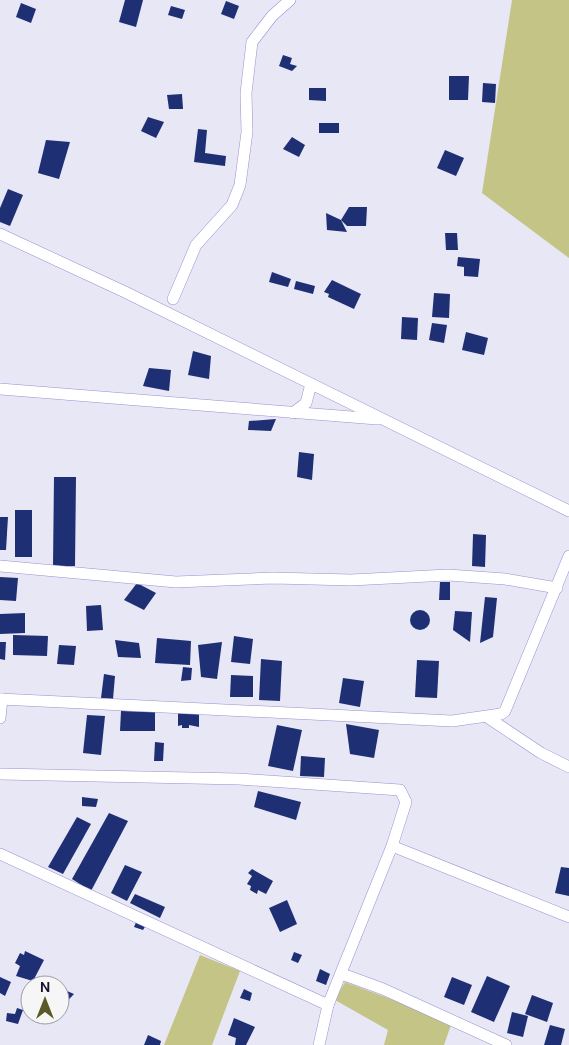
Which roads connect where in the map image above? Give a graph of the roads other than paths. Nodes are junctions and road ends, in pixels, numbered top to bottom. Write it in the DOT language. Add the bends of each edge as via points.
graph roads {
  1 [pos="290,0"];
  2 [pos="0,234"];
  3 [pos="173,299"];
  4 [pos="159,309"];
  5 [pos="178,319"];
  6 [pos="311,384"];
  7 [pos="0,389"];
  8 [pos="293,413"];
  9 [pos="383,419"];
  10 [pos="569,512"];
  11 [pos="569,556"];
  12 [pos="0,566"];
  13 [pos="557,588"];
  14 [pos="1,700"];
  15 [pos="487,717"];
  16 [pos="0,718"];
  17 [pos="569,767"];
  18 [pos="0,774"];
  19 [pos="392,846"];
  20 [pos="0,854"];
  21 [pos="569,918"];
  22 [pos="342,974"];
  23 [pos="328,1005"];
  24 [pos="319,1045"];
  25 [pos="506,1045"];
  1 -- 3 [label="street" via="272,16 252,42 246,93 247,132 240,185 232,204 196,245"];
  2 -- 4 [label="street"];
  3 -- 4 [label="street"];
  3 -- 5 [label="street"];
  4 -- 5 [label="street"];
  5 -- 6 [label="street"];
  6 -- 8 [label="street" via="306,403"];
  6 -- 9 [label="street"];
  7 -- 8 [label="street"];
  8 -- 9 [label="street"];
  9 -- 10 [label="street"];
  11 -- 13 [label="street"];
  12 -- 13 [label="street" via="176,582 273,578 351,580 448,575 505,579"];
  13 -- 15 [label="street" via="505,710"];
  14 -- 15 [label="street" via="452,721"];
  14 -- 16 [label="street"];
  15 -- 17 [label="street" via="541,753"];
  18 -- 19 [label="street" via="238,779 400,790 406,802"];
  19 -- 21 [label="street"];
  19 -- 22 [label="street"];
  20 -- 23 [label="street"];
  22 -- 23 [label="street"];
  22 -- 25 [label="street" via="383,988"];
  23 -- 24 [label="street"];
}
